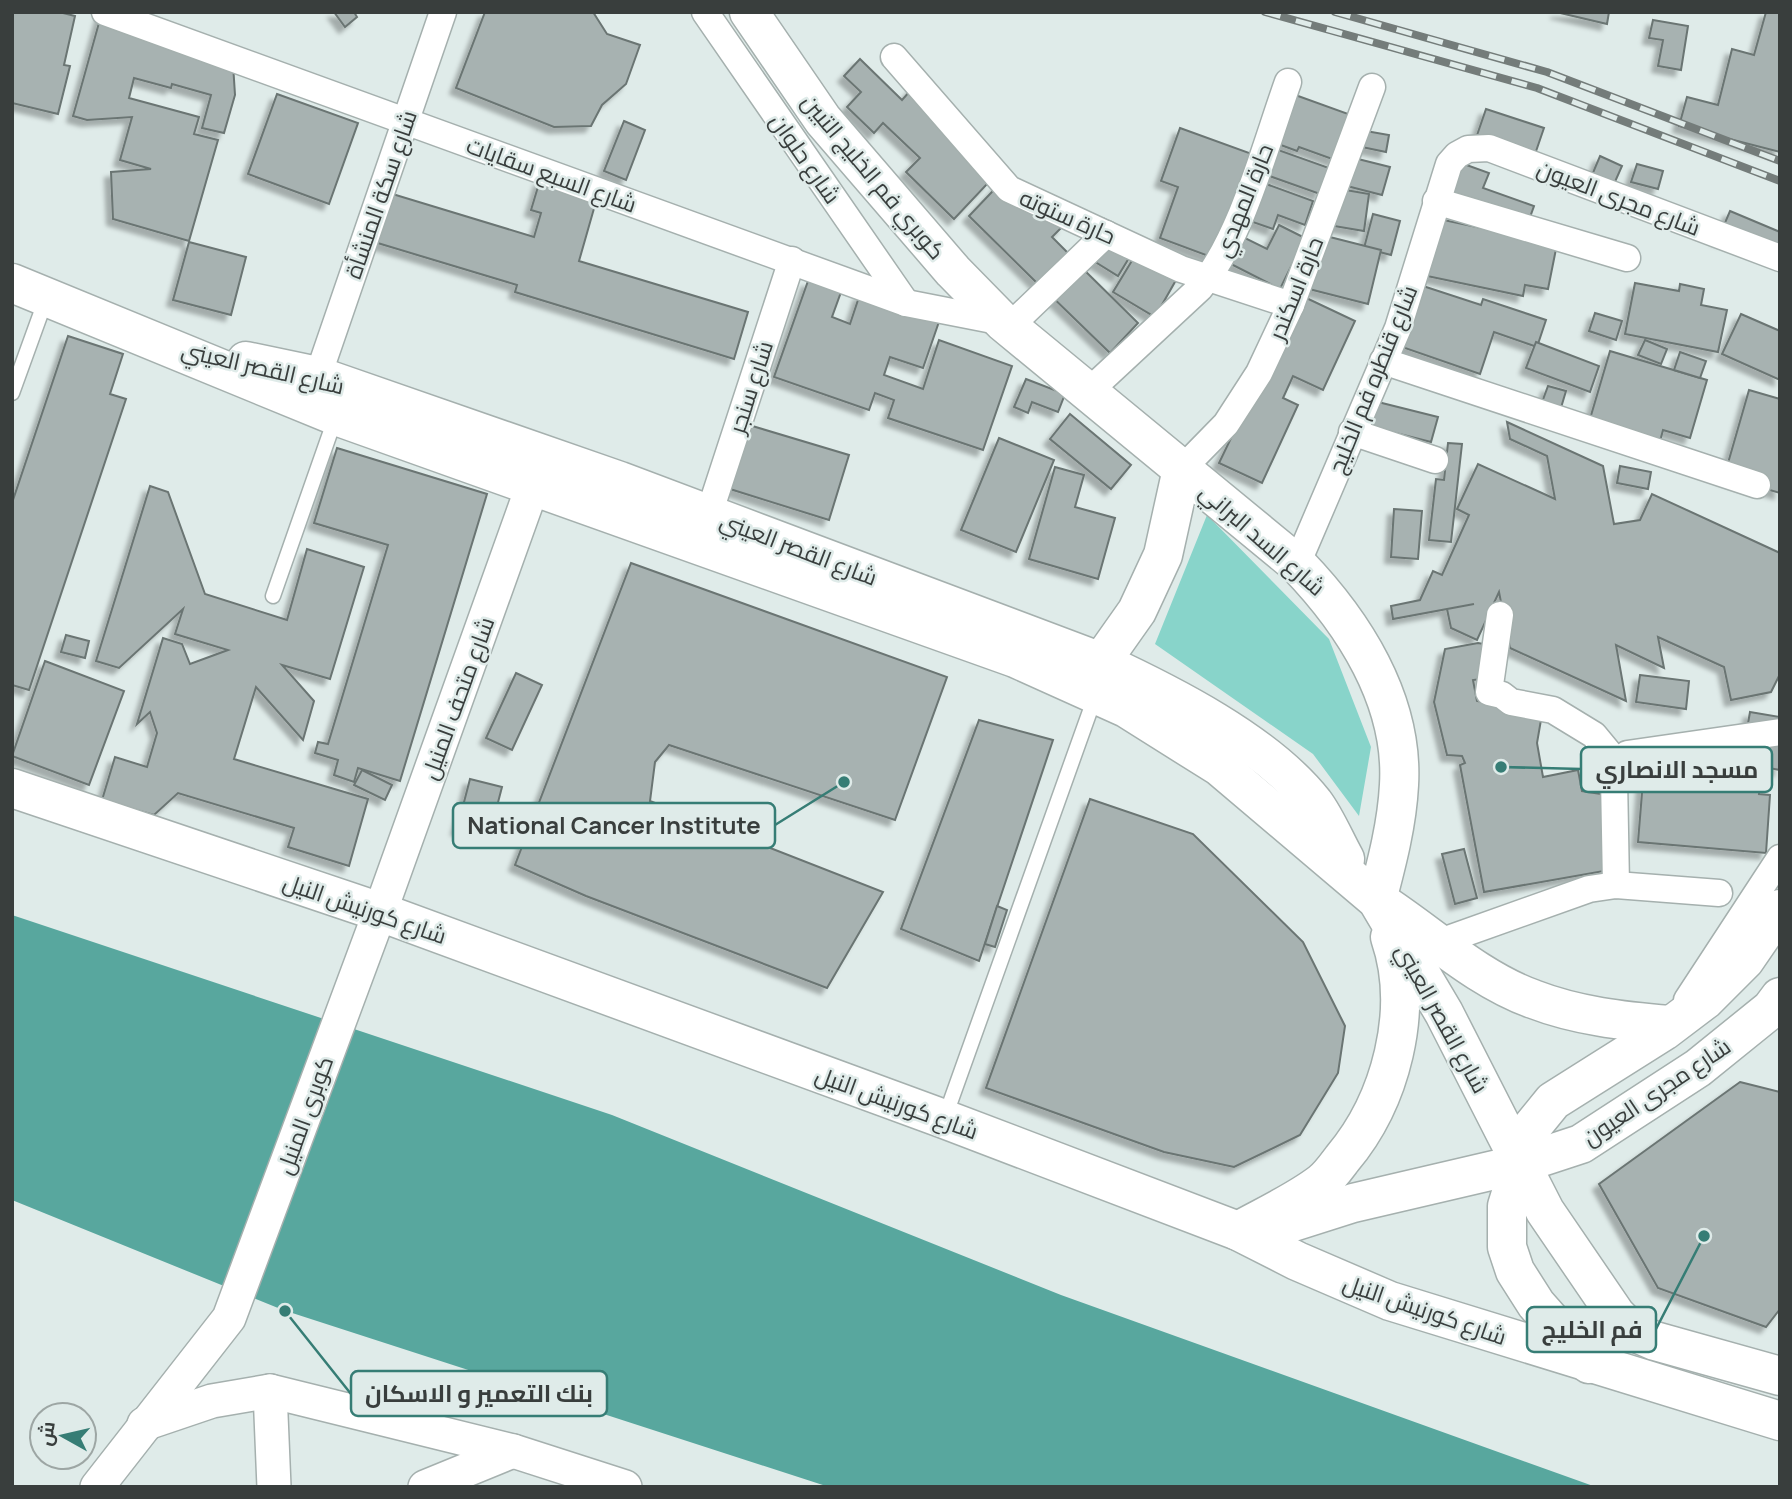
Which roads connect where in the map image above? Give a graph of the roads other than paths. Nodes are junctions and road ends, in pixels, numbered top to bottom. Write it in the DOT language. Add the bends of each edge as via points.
graph roads {
  1 [pos="105,12"];
  2 [pos="443,12"];
  3 [pos="705,12"];
  4 [pos="749,12"];
  5 [pos="894,57"];
  6 [pos="1288,82"];
  7 [pos="1372,87"];
  8 [pos="406,121"];
  9 [pos="1457,155"];
  10 [pos="1436,201"];
  11 [pos="1107,234"];
  12 [pos="1627,258"];
  13 [pos="1780,258"];
  14 [pos="792,260"];
  15 [pos="953,271"];
  16 [pos="1209,278"];
  17 [pos="12,283"];
  18 [pos="47,296"];
  19 [pos="906,303"];
  20 [pos="1291,305"];
  21 [pos="1006,324"];
  22 [pos="166,345"];
  23 [pos="1383,361"];
  24 [pos="318,376"];
  25 [pos="1088,391"];
  26 [pos="12,393"];
  27 [pos="336,416"];
  28 [pos="1352,432"];
  29 [pos="1435,460"];
  30 [pos="1182,469"];
  31 [pos="533,485"];
  32 [pos="1757,485"];
  33 [pos="709,513"];
  34 [pos="1297,564"];
  35 [pos="273,596"];
  36 [pos="1500,615"];
  37 [pos="1099,677"];
  38 [pos="1780,732"];
  39 [pos="1618,764"];
  40 [pos="12,788"];
  41 [pos="1780,858"];
  42 [pos="1616,886"];
  43 [pos="1367,890"];
  44 [pos="1719,893"];
  45 [pos="1780,909"];
  46 [pos="380,912"];
  47 [pos="1440,942"];
  48 [pos="1780,997"];
  49 [pos="1670,1026"];
  50 [pos="944,1119"];
  51 [pos="1520,1164"];
  52 [pos="1243,1234"];
  53 [pos="1589,1364"];
  54 [pos="1780,1376"];
  55 [pos="270,1391"];
  56 [pos="1780,1420"];
  57 [pos="144,1424"];
  58 [pos="513,1451"];
  59 [pos="97,1487"];
  60 [pos="274,1487"];
  61 [pos="425,1487"];
  62 [pos="625,1487"];
  1 -- 8 [label="street, شارع السبع سقايات"];
  2 -- 8 [label="street, شارع سكة المنشأة"];
  3 -- 19 [label="street, شارع حلوان"];
  4 -- 15 [label="main road, كوبري فم الخليج التبين" via="823,120"];
  5 -- 11 [label="street, حارة ستوته" via="1009,189"];
  6 -- 16 [label="street, حارة المهدي" via="1231,238"];
  7 -- 20 [label="street, حارة اسكندر"];
  8 -- 14 [label="street, شارع السبع سقايات"];
  8 -- 24 [label="street, شارع سكة المنشأة"];
  9 -- 10 [label="street, شارع قنطره فم الخليج"];
  9 -- 13 [label="street, شارع مجرى العيون" via="1468,149 1489,148"];
  10 -- 12 [label="street"];
  10 -- 23 [label="street, شارع قنطره فم الخليج" via="1398,328"];
  11 -- 16 [label="street, حارة ستوته"];
  11 -- 21 [label="street"];
  14 -- 19 [label="street, شارع السبع سقايات"];
  14 -- 33 [label="street, شارع سنجر"];
  15 -- 21 [label="main road, شارع السد البراني"];
  16 -- 20 [label="street, حارة ستوته"];
  16 -- 25 [label="street, حارة المهدي"];
  17 -- 18 [label="main road, شارع القصر العيني"];
  18 -- 22 [label="main road, شارع القصر العيني"];
  18 -- 26 [label="lane"];
  19 -- 21 [label="street, شارع السبع سقايات"];
  20 -- 30 [label="street, حارة اسكندر" via="1259,373 1226,424"];
  21 -- 25 [label="main road, شارع السد البراني"];
  22 -- 24 [label="main road, شارع القصر العيني"];
  22 -- 27 [label="main road, شارع القصر العيني"];
  23 -- 28 [label="street, شارع قنطره فم الخليج"];
  23 -- 32 [label="street"];
  24 -- 33 [label="main road, شارع القصر العيني"];
  25 -- 30 [label="main road, شارع السد البراني"];
  27 -- 31 [label="main road, شارع القصر العيني"];
  27 -- 35 [label="lane"];
  28 -- 29 [label="street"];
  28 -- 34 [label="street, شارع قنطره فم الخليج"];
  30 -- 34 [label="main road, شارع السد البراني"];
  30 -- 37 [label="main road" via="1163,555 1138,611"];
  31 -- 37 [label="main road, شارع القصر العيني" via="1015,658"];
  31 -- 46 [label="street, شارع متحف المنيل"];
  33 -- 37 [label="main road, شارع القصر العيني"];
  34 -- 43 [label="main road, شارع السد البراني" via="1333,602 1362,647 1397,736 1400,783 1393,839"];
  36 -- 39 [label="street" via="1489,692 1511,702 1553,710 1594,735"];
  37 -- 43 [label="main road, شارع القصر العيني" via="1143,681 1229,730 1314,803"];
  37 -- 50 [label="lane"];
  38 -- 39 [label="street" via="1627,754"];
  39 -- 42 [label="street" via="1614,778"];
  40 -- 46 [label="main road, شارع كورنيش النيل"];
  41 -- 49 [label="street, شارع مجرى العيون"];
  42 -- 44 [label="street"];
  42 -- 47 [label="street" via="1589,889"];
  43 -- 47 [label="main road"];
  43 -- 51 [label="main road, شارع القصر العيني" via="1444,1013"];
  43 -- 52 [label="main road" via="1394,948 1399,999 1395,1050 1380,1099 1356,1143 1323,1182"];
  45 -- 49 [label="main road, شارع مجرى العيون" via="1745,960 1705,1000"];
  46 -- 50 [label="main road, شارع كورنيش النيل"];
  46 -- 57 [label="street, كوبرى المنيل" via="229,1318"];
  47 -- 49 [label="main road" via="1485,975 1531,999 1583,1015"];
  48 -- 51 [label="main road, شارع مجرى العيون" via="1698,1068 1581,1144"];
  49 -- 51 [label="main road, شارع مجرى العيون" via="1553,1101 1531,1128"];
  50 -- 52 [label="main road, شارع كورنيش النيل"];
  51 -- 52 [label="main road, شارع مجرى العيون"];
  51 -- 53 [label="main road, شارع مجرى العيون" via="1507,1206 1507,1247 1515,1271 1536,1304"];
  51 -- 54 [label="main road" via="1586,1275 1632,1331"];
  52 -- 53 [label="main road, شارع كورنيش النيل" via="1390,1301"];
  53 -- 56 [label="main road, شارع كورنيش النيل"];
  55 -- 57 [label="street" via="212,1401"];
  55 -- 58 [label="street"];
  55 -- 60 [label="street"];
  57 -- 59 [label="street"];
  58 -- 61 [label="street"];
  58 -- 62 [label="street"];
}
